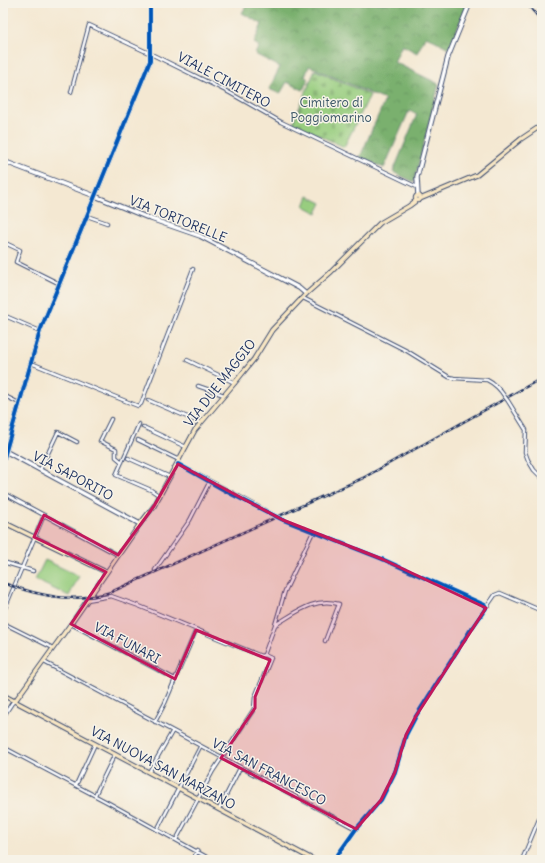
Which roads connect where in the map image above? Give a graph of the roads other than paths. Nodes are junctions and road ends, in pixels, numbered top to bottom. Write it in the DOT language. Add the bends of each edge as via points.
graph roads {
  1 [pos="150,3"];
  2 [pos="470,3"];
  3 [pos="151,54"];
  4 [pos="71,92"];
  5 [pos="542,125"];
  6 [pos="3,161"];
  7 [pos="417,187"];
  8 [pos="95,196"];
  9 [pos="418,198"];
  10 [pos="87,216"];
  11 [pos="107,223"];
  12 [pos="3,242"];
  13 [pos="193,269"];
  14 [pos="60,284"];
  15 [pos="306,294"];
  16 [pos="303,298"];
  17 [pos="3,315"];
  18 [pos="40,331"];
  19 [pos="188,360"];
  20 [pos="31,363"];
  21 [pos="235,383"];
  22 [pos="198,386"];
  23 [pos="3,395"];
  24 [pos="224,395"];
  25 [pos="148,400"];
  26 [pos="19,403"];
  27 [pos="111,418"];
  28 [pos="201,423"];
  29 [pos="139,424"];
  30 [pos="143,427"];
  31 [pos="138,440"];
  32 [pos="77,442"];
  33 [pos="186,447"];
  34 [pos="6,451"];
  35 [pos="128,458"];
  36 [pos="3,461"];
  37 [pos="122,462"];
  38 [pos="179,462"];
  39 [pos="40,470"];
  40 [pos="170,477"];
  41 [pos="542,478"];
  42 [pos="210,481"];
  43 [pos="3,493"];
  44 [pos="160,496"];
  45 [pos="44,515"];
  46 [pos="3,522"];
  47 [pos="140,524"];
  48 [pos="314,532"];
  49 [pos="34,537"];
  50 [pos="118,555"];
  51 [pos="3,562"];
  52 [pos="22,567"];
  53 [pos="33,570"];
  54 [pos="154,570"];
  55 [pos="106,572"];
  56 [pos="87,600"];
  57 [pos="486,608"];
  58 [pos="542,611"];
  59 [pos="3,614"];
  60 [pos="3,623"];
  61 [pos="71,624"];
  62 [pos="275,625"];
  63 [pos="196,630"];
  64 [pos="325,641"];
  65 [pos="53,648"];
  66 [pos="264,655"];
  67 [pos="44,662"];
  68 [pos="175,679"];
  69 [pos="3,695"];
  70 [pos="15,702"];
  71 [pos="3,708"];
  72 [pos="7,711"];
  73 [pos="3,717"];
  74 [pos="155,722"];
  75 [pos="172,732"];
  76 [pos="95,744"];
  77 [pos="3,747"];
  78 [pos="200,747"];
  79 [pos="115,754"];
  80 [pos="221,758"];
  81 [pos="240,768"];
  82 [pos="149,772"];
  83 [pos="76,785"];
  84 [pos="178,788"];
  85 [pos="95,795"];
  86 [pos="198,798"];
  87 [pos="218,809"];
  88 [pos="542,812"];
  89 [pos="356,829"];
  90 [pos="157,830"];
  91 [pos="176,840"];
  92 [pos="197,852"];
  93 [pos="193,860"];
  94 [pos="212,860"];
  95 [pos="314,860"];
  96 [pos="334,860"];
  97 [pos="522,860"];
  1 -- 3 [label="street"];
  2 -- 7 [label="street" via="448,57 417,176"];
  3 -- 4 [label="street, VIALE CIMITERO" via="89,26"];
  3 -- 7 [label="street, VIALE CIMITERO" via="230,93 281,122"];
  3 -- 8 [label="street"];
  5 -- 9 [label="main road, VIA DUE MAGGIO" via="473,176"];
  6 -- 8 [label="street, VIA TORTORELLE"];
  7 -- 9 [label="street"];
  8 -- 10 [label="street"];
  8 -- 15 [label="street, VIA TORTORELLE" via="200,236 294,285"];
  9 -- 15 [label="main road, VIA DUE MAGGIO" via="380,223"];
  10 -- 11 [label="street"];
  10 -- 14 [label="street"];
  12 -- 14 [label="street" via="20,250 16,262"];
  13 -- 20 [label="street" via="141,404 138,406"];
  14 -- 18 [label="street"];
  15 -- 16 [label="main road, VIA DUE MAGGIO"];
  16 -- 21 [label="main road, VIA DUE MAGGIO" via="272,330"];
  16 -- 41 [label="street, bridge" via="407,351 449,377 482,380 497,386 526,430 528,460"];
  17 -- 18 [label="street"];
  18 -- 20 [label="street"];
  19 -- 21 [label="street"];
  20 -- 26 [label="street"];
  21 -- 24 [label="main road, VIA DUE MAGGIO"];
  22 -- 24 [label="street"];
  23 -- 26 [label="street"];
  24 -- 28 [label="main road, VIA DUE MAGGIO"];
  25 -- 28 [label="street"];
  26 -- 34 [label="street"];
  27 -- 37 [label="street" via="100,441 116,449 116,457"];
  28 -- 33 [label="main road, VIA DUE MAGGIO"];
  29 -- 37 [label="street"];
  30 -- 33 [label="street"];
  31 -- 38 [label="street"];
  32 -- 39 [label="street" via="58,432"];
  33 -- 38 [label="main road, VIA DUE MAGGIO"];
  34 -- 36 [label="street"];
  34 -- 39 [label="street, VIA SAPORITO"];
  35 -- 40 [label="street"];
  37 -- 44 [label="street" via="116,475"];
  38 -- 40 [label="main road, VIA DUE MAGGIO"];
  38 -- 42 [label="street"];
  39 -- 47 [label="street, VIA SAPORITO"];
  40 -- 44 [label="main road, VIA DUE MAGGIO"];
  42 -- 48 [label="street, bridge" via="283,520"];
  42 -- 54 [label="street" via="190,520"];
  43 -- 45 [label="street"];
  44 -- 47 [label="main road, VIA DUE MAGGIO"];
  45 -- 49 [label="street"];
  45 -- 50 [label="street"];
  46 -- 49 [label="main road"];
  47 -- 50 [label="main road, VIA DUE MAGGIO"];
  48 -- 57 [label="street" via="408,570 485,605"];
  48 -- 62 [label="street" via="285,591"];
  49 -- 52 [label="street"];
  49 -- 55 [label="main road"];
  50 -- 55 [label="main road, VIA DUE MAGGIO"];
  51 -- 52 [label="street"];
  52 -- 53 [label="street"];
  52 -- 59 [label="street"];
  55 -- 56 [label="main road, VIA DUE MAGGIO"];
  56 -- 61 [label="main road, VIA DUE MAGGIO"];
  56 -- 63 [label="street" via="111,596"];
  57 -- 58 [label="street" via="495,595 500,593"];
  57 -- 89 [label="street" via="406,734 395,772 381,800"];
  60 -- 65 [label="street"];
  61 -- 65 [label="main road, VIA DUE MAGGIO"];
  61 -- 68 [label="street, VIA FUNARI"];
  62 -- 64 [label="street" via="320,602 338,604"];
  62 -- 66 [label="street"];
  63 -- 66 [label="street"];
  63 -- 68 [label="street"];
  65 -- 67 [label="main road, VIA DUE MAGGIO"];
  66 -- 80 [label="street" via="271,658 255,697 254,708"];
  67 -- 70 [label="main road, VIA DUE MAGGIO"];
  67 -- 74 [label="street"];
  68 -- 74 [label="street"];
  69 -- 70 [label="main road, VIA NUOVA SAN MARZANO"];
  70 -- 72 [label="street"];
  70 -- 76 [label="main road, VIA NUOVA SAN MARZANO"];
  71 -- 72 [label="street"];
  72 -- 73 [label="street"];
  74 -- 75 [label="street, VIA SAN FRANCESCO"];
  75 -- 78 [label="street, VIA SAN FRANCESCO"];
  75 -- 82 [label="street"];
  76 -- 79 [label="main road, VIA NUOVA SAN MARZANO"];
  76 -- 83 [label="street"];
  77 -- 83 [label="street"];
  78 -- 80 [label="street, VIA SAN FRANCESCO"];
  78 -- 84 [label="street"];
  79 -- 82 [label="main road, VIA NUOVA SAN MARZANO"];
  79 -- 85 [label="street"];
  80 -- 81 [label="street, VIA SAN FRANCESCO"];
  80 -- 86 [label="street"];
  81 -- 87 [label="street"];
  81 -- 89 [label="street, VIA SAN FRANCESCO"];
  82 -- 84 [label="main road, VIA NUOVA SAN MARZANO"];
  83 -- 85 [label="street"];
  84 -- 86 [label="main road, VIA NUOVA SAN MARZANO"];
  84 -- 90 [label="street"];
  85 -- 90 [label="street"];
  86 -- 87 [label="main road, VIA NUOVA SAN MARZANO"];
  86 -- 91 [label="street"];
  87 -- 95 [label="main road, VIA NUOVA SAN MARZANO"];
  88 -- 97 [label="street"];
  89 -- 96 [label="street"];
  90 -- 91 [label="street"];
  91 -- 92 [label="street"];
  92 -- 93 [label="street"];
  92 -- 94 [label="street"];
}
